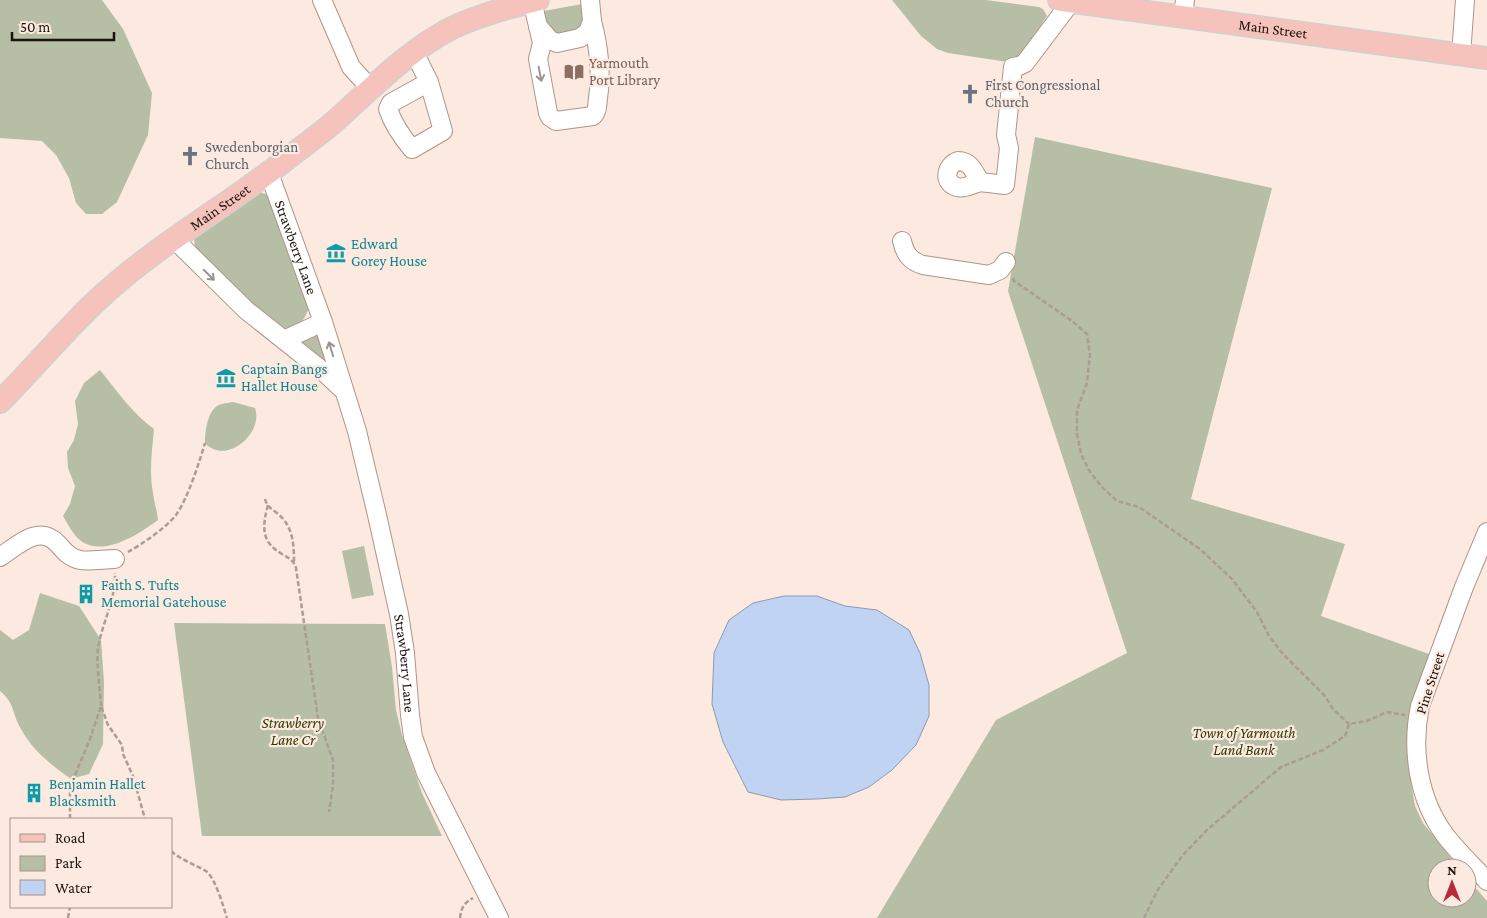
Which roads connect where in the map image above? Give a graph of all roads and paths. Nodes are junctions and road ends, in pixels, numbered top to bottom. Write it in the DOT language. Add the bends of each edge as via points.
graph roads {
  1 [pos="322,0"];
  2 [pos="590,0"];
  3 [pos="1465,0"];
  4 [pos="535,1"];
  5 [pos="1065,1"];
  6 [pos="1176,8"];
  7 [pos="592,21"];
  8 [pos="538,26"];
  9 [pos="414,52"];
  10 [pos="1461,55"];
  11 [pos="1487,58"];
  12 [pos="429,82"];
  13 [pos="370,89"];
  14 [pos="269,173"];
  15 [pos="980,182"];
  16 [pos="175,240"];
  17 [pos="902,241"];
  18 [pos="1006,262"];
  19 [pos="323,322"];
  20 [pos="284,340"];
  21 [pos="345,395"];
  22 [pos="0,402"];
  23 [pos="205,443"];
  24 [pos="265,499"];
  25 [pos="268,505"];
  26 [pos="1487,532"];
  27 [pos="0,557"];
  28 [pos="115,559"];
  29 [pos="294,563"];
  30 [pos="101,706"];
  31 [pos="1418,717"];
  32 [pos="1349,724"];
  33 [pos="329,812"];
  34 [pos="70,818"];
  35 [pos="145,818"];
  36 [pos="172,852"];
  37 [pos="1487,881"];
  38 [pos="486,891"];
  39 [pos="227,918"];
  40 [pos="460,918"];
  41 [pos="499,918"];
  42 [pos="1144,918"];
  1 -- 13 [label="street" via="351,67"];
  2 -- 7 [label="street"];
  3 -- 10 [label="street"];
  4 -- 8 [label="street"];
  4 -- 9 [label="main road, Main Street" via="465,22"];
  5 -- 6 [label="main road, Main Street"];
  5 -- 15 [label="street" via="1025,63 1013,67 1005,185"];
  6 -- 10 [label="main road, Main Street"];
  7 -- 8 [label="street" via="588,32 580,38 557,43"];
  8 -- 7 [label="street, one-way" via="542,43 538,59 548,113 556,120 593,116 597,111 601,73"];
  9 -- 12 [label="street"];
  9 -- 13 [label="main road, Main Street"];
  10 -- 11 [label="main road, Main Street"];
  13 -- 14 [label="main road, Main Street"];
  14 -- 16 [label="main road, Main Street"];
  14 -- 19 [label="street, Strawberry Lane"];
  16 -- 20 [label="street, Strawberry Lane, one-way" via="246,310"];
  16 -- 22 [label="main road, Main Street" via="104,293"];
  17 -- 18 [label="street" via="909,257 923,265 988,274 1000,270"];
  18 -- 32 [label="path" via="1014,281 1087,334 1090,355 1087,383 1078,410 1078,434 1090,472 1117,501 1139,508 1200,549 1232,579 1282,653"];
  19 -- 20 [label="street"];
  21 -- 19 [label="street, Strawberry Lane, one-way"];
  20 -- 21 [label="street, Strawberry Lane" via="329,376"];
  21 -- 38 [label="street, Strawberry Lane" via="375,505 399,614 413,737 426,773"];
  23 -- 28 [label="path" via="176,516 155,534"];
  24 -- 25 [label="path"];
  25 -- 29 [label="path" via="288,526 293,540"];
  25 -- 29 [label="path" via="265,536 271,547"];
  26 -- 31 [label="street, Pine Street" via="1431,672"];
  27 -- 28 [label="street" via="28,538 44,535 69,556 80,560"];
  28 -- 30 [label="path" via="116,587 98,650"];
  29 -- 33 [label="path" via="318,718 334,760"];
  30 -- 34 [label="path" via="70,787"];
  30 -- 35 [label="path" via="108,725 122,745"];
  31 -- 32 [label="path" via="1387,712 1367,721"];
  31 -- 37 [label="street, Pine Street" via="1420,781 1429,809 1445,835"];
  32 -- 42 [label="path" via="1345,736 1323,750 1280,767 1207,830 1182,856"];
  36 -- 39 [label="path" via="207,872"];
  38 -- 40 [label="path" via="468,900 461,908"];
  38 -- 41 [label="street, Strawberry Lane"];
}
